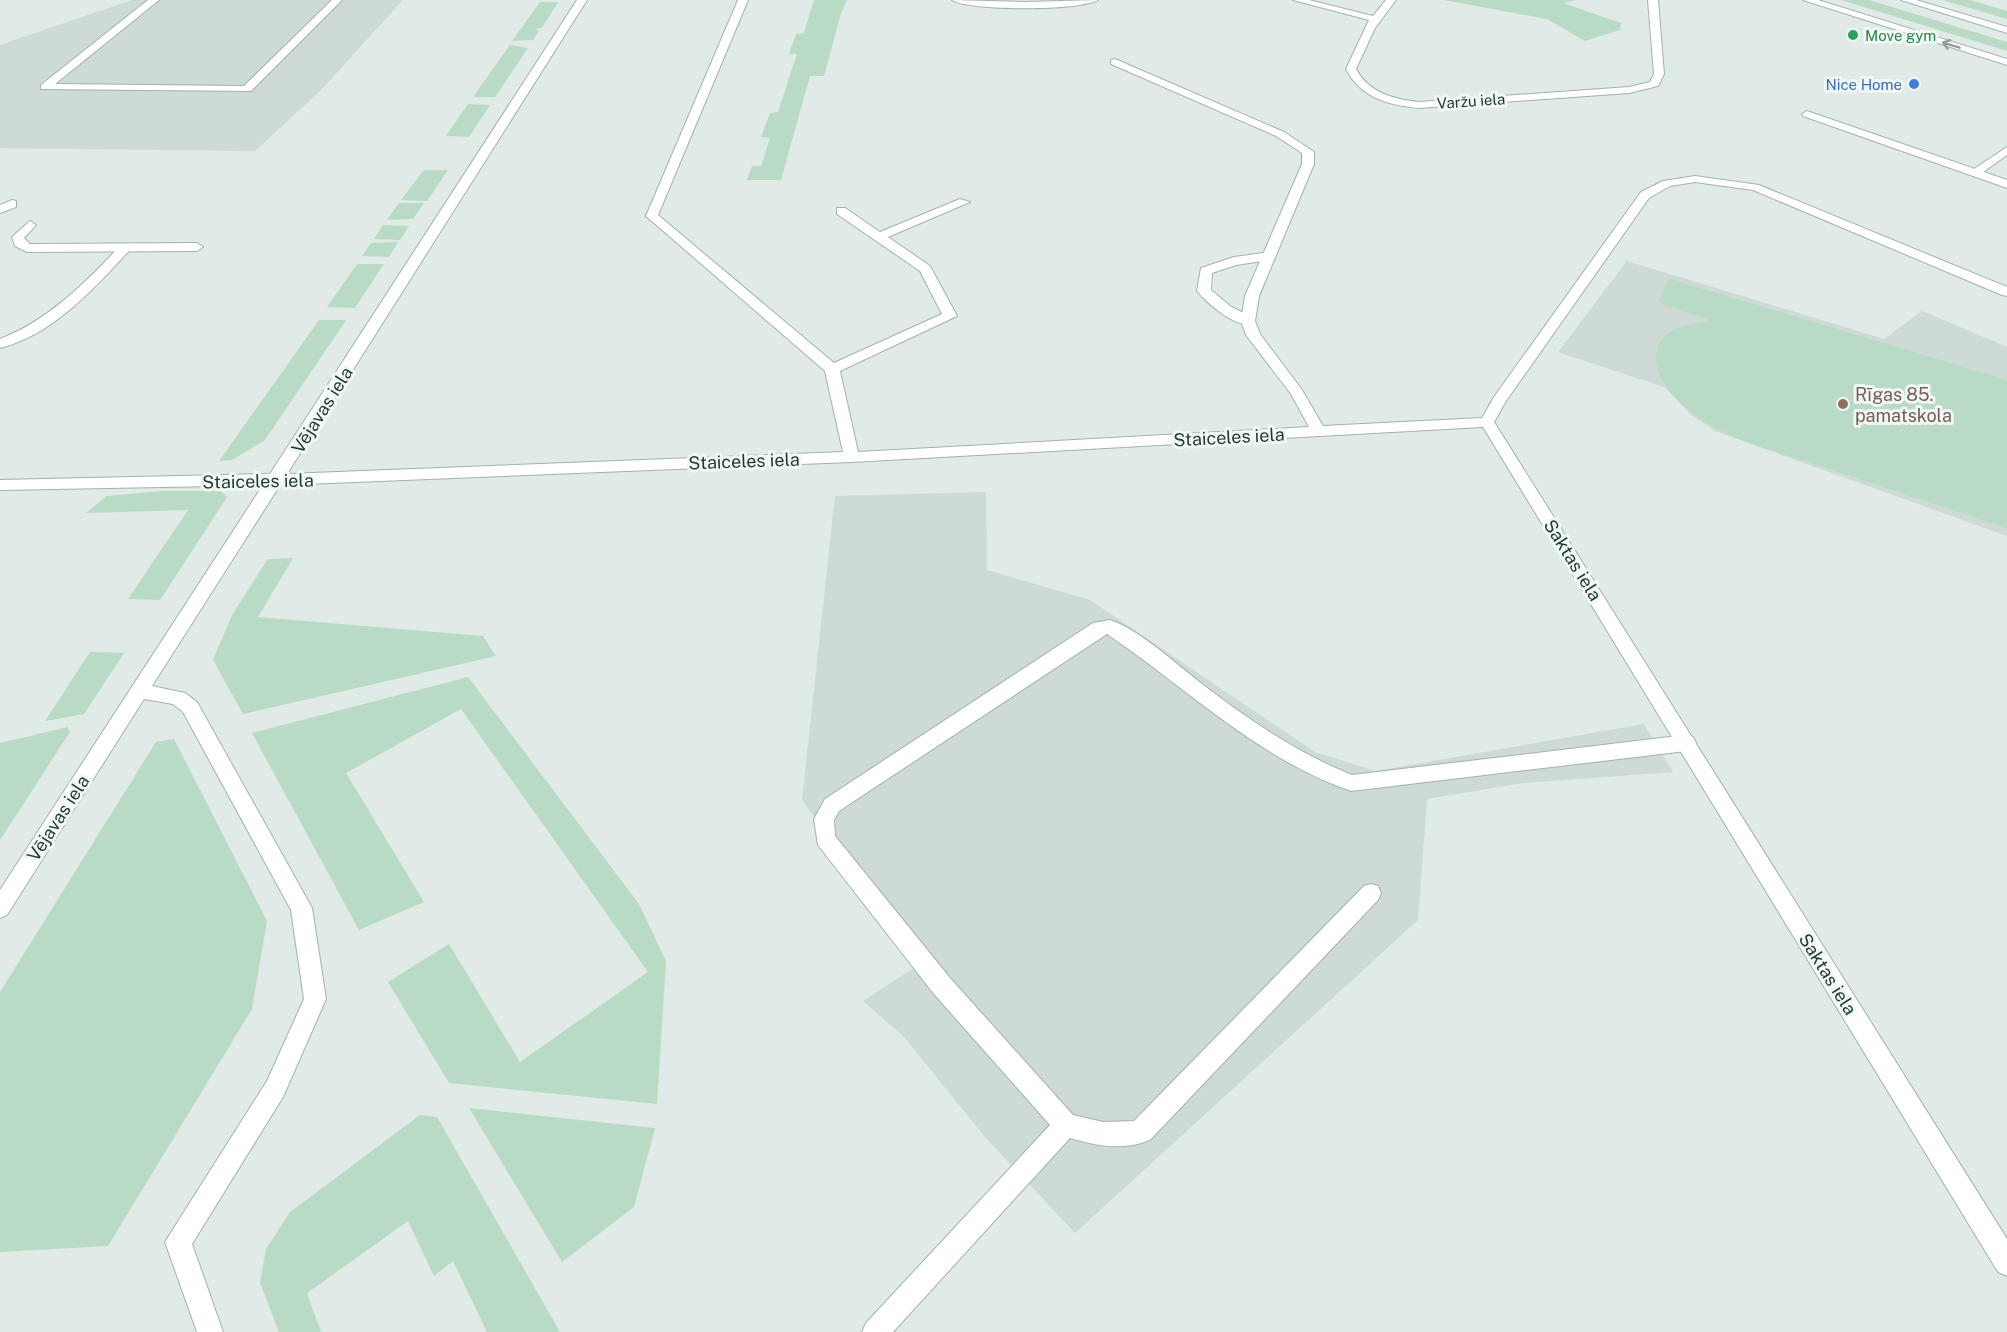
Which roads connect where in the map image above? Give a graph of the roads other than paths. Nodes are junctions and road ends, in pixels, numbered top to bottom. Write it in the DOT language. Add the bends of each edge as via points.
graph roads {
  1 [pos="154,0"];
  2 [pos="337,0"];
  3 [pos="582,0"];
  4 [pos="743,0"];
  5 [pos="957,0"];
  6 [pos="1092,0"];
  7 [pos="1298,0"];
  8 [pos="1391,0"];
  9 [pos="1653,0"];
  10 [pos="1808,0"];
  11 [pos="1906,0"];
  12 [pos="1375,19"];
  13 [pos="2007,30"];
  14 [pos="1115,62"];
  15 [pos="2007,62"];
  16 [pos="1807,114"];
  17 [pos="2007,150"];
  18 [pos="1975,173"];
  19 [pos="2007,184"];
  20 [pos="964,202"];
  21 [pos="841,211"];
  22 [pos="30,225"];
  23 [pos="878,237"];
  24 [pos="197,247"];
  25 [pos="125,248"];
  26 [pos="1270,256"];
  27 [pos="2007,292"];
  28 [pos="1248,321"];
  29 [pos="0,344"];
  30 [pos="832,369"];
  31 [pos="1487,422"];
  32 [pos="1319,432"];
  33 [pos="852,457"];
  34 [pos="276,481"];
  35 [pos="0,485"];
  36 [pos="140,691"];
  37 [pos="1686,743"];
  38 [pos="1371,893"];
  39 [pos="0,908"];
  40 [pos="1066,1125"];
  41 [pos="2007,1263"];
  42 [pos="210,1332"];
  43 [pos="875,1332"];
  1 -- 2 [label="street" via="45,87 247,89"];
  3 -- 34 [label="street, Vējavas iela"];
  4 -- 30 [label="street" via="652,216"];
  5 -- 6 [label="street" via="989,4"];
  7 -- 12 [label="street"];
  8 -- 12 [label="street"];
  9 -- 12 [label="street, Varžu iela" via="1659,74 1654,84 1629,90 1429,104 1388,100 1356,82 1351,69"];
  15 -- 10 [label="street, one-way"];
  11 -- 13 [label="street"];
  14 -- 26 [label="street" via="1280,134 1308,152 1308,164"];
  16 -- 18 [label="street"];
  17 -- 18 [label="street"];
  18 -- 19 [label="street"];
  20 -- 23 [label="street"];
  21 -- 23 [label="street"];
  22 -- 25 [label="street" via="18,237 19,243 27,248"];
  23 -- 30 [label="street" via="925,269 950,316"];
  24 -- 25 [label="street"];
  25 -- 29 [label="street" via="81,295 22,337"];
  26 -- 28 [label="street" via="1252,296"];
  26 -- 28 [label="street" via="1234,261 1206,271 1204,291"];
  27 -- 31 [label="street" via="1755,187 1695,179 1666,183 1645,195"];
  28 -- 32 [label="street" via="1253,335 1297,393"];
  30 -- 33 [label="street"];
  31 -- 32 [label="street, Staiceles iela"];
  31 -- 37 [label="street, Saktas iela"];
  32 -- 33 [label="street, Staiceles iela"];
  33 -- 34 [label="street, Staiceles iela"];
  34 -- 35 [label="street, Staiceles iela"];
  34 -- 36 [label="street, Vējavas iela"];
  36 -- 39 [label="street, Vējavas iela"];
  36 -- 42 [label="street" via="178,698 190,707 301,908 315,999 275,1089 178,1242"];
  37 -- 40 [label="street" via="1351,783 1323,774 1281,751 1121,634 1110,627 1099,628 832,805 824,819 825,839 942,986"];
  37 -- 41 [label="street, Saktas iela"];
  38 -- 40 [label="street" via="1141,1131 1123,1137 1103,1136"];
  40 -- 43 [label="street"];
}
